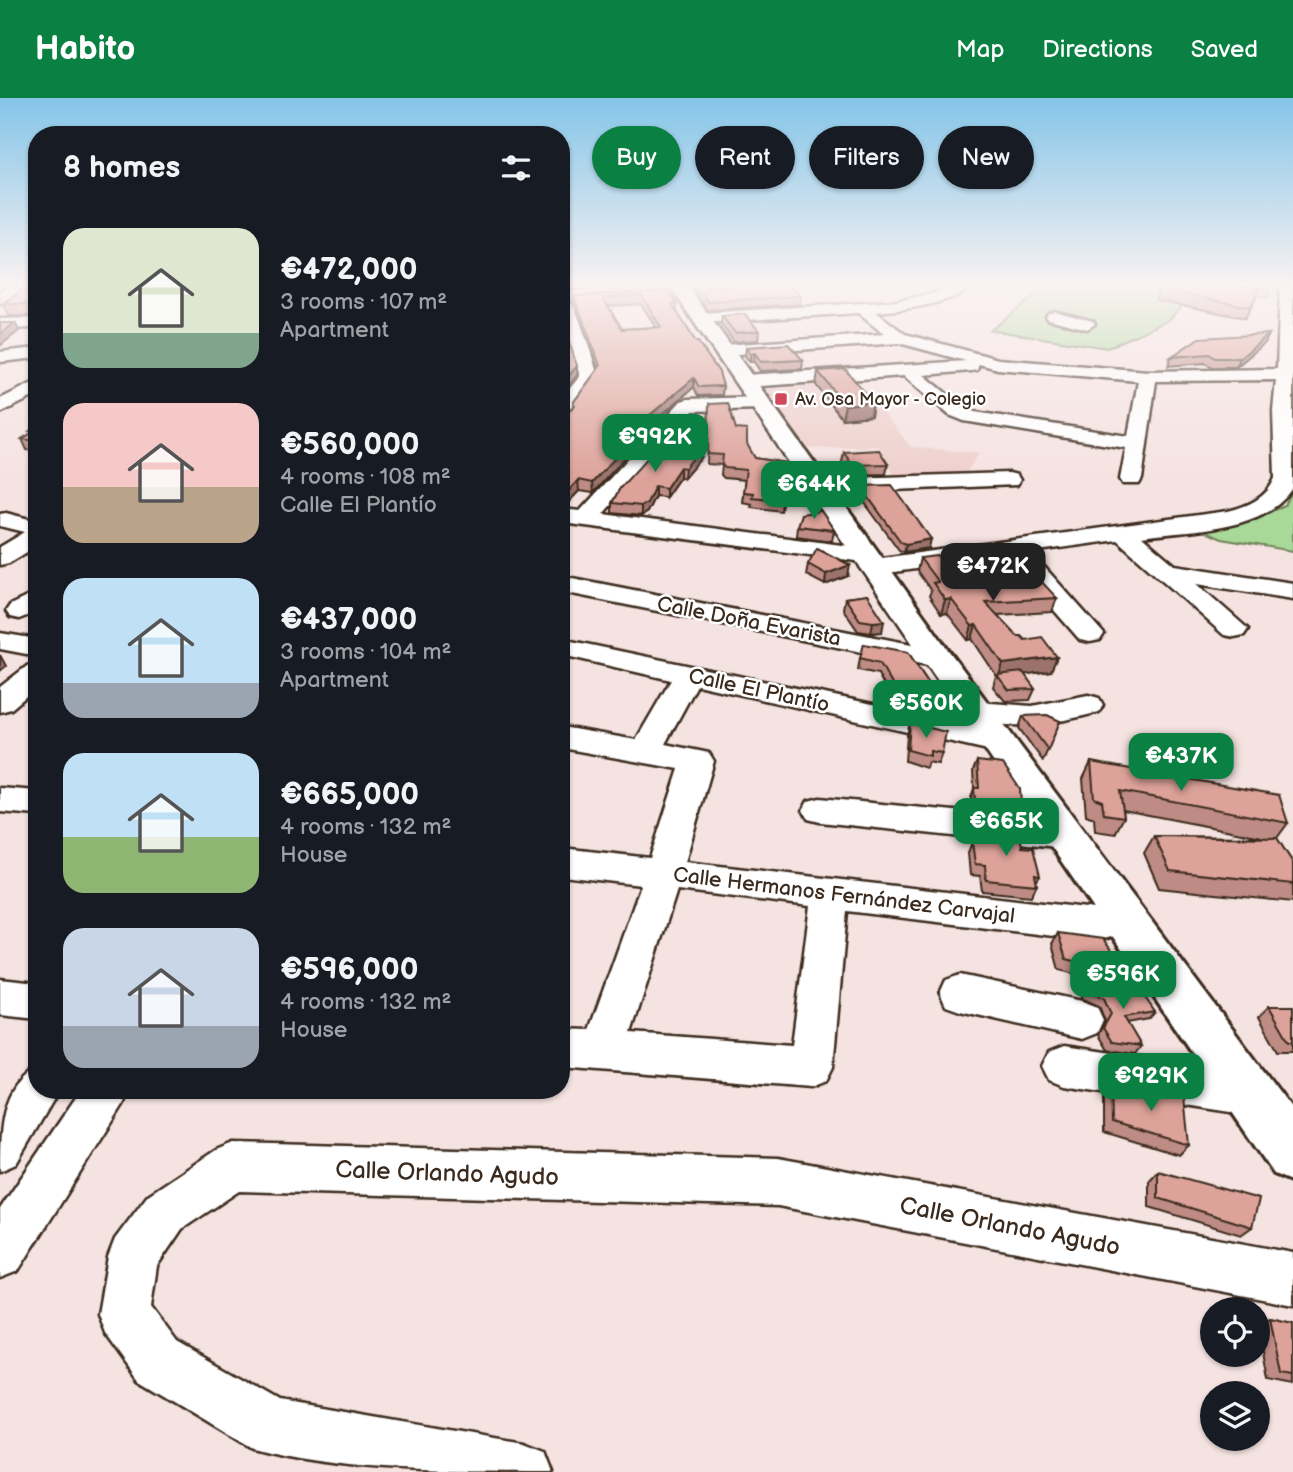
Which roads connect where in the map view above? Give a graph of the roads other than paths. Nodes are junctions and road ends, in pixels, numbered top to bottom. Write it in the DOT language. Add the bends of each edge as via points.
graph roads {
  1 [pos="575,350"];
  2 [pos="723,350"];
  3 [pos="945,350"];
  4 [pos="1287,350"];
  5 [pos="28,354"];
  6 [pos="0,357"];
  7 [pos="998,364"];
  8 [pos="909,371"];
  9 [pos="1148,376"];
  10 [pos="1284,379"];
  11 [pos="745,381"];
  12 [pos="28,392"];
  13 [pos="570,401"];
  14 [pos="760,403"];
  15 [pos="0,407"];
  16 [pos="1137,444"];
  17 [pos="1131,479"];
  18 [pos="1009,480"];
  19 [pos="819,486"];
  20 [pos="570,517"];
  21 [pos="586,519"];
  22 [pos="6,520"];
  23 [pos="28,526"];
  24 [pos="1123,533"];
  25 [pos="28,541"];
  26 [pos="1012,546"];
  27 [pos="0,558"];
  28 [pos="869,561"];
  29 [pos="1166,571"];
  30 [pos="570,586"];
  31 [pos="1293,591"];
  32 [pos="1234,629"];
  33 [pos="1090,634"];
  34 [pos="0,641"];
  35 [pos="28,646"];
  36 [pos="570,649"];
  37 [pos="937,658"];
  38 [pos="688,675"];
  39 [pos="28,679"];
  40 [pos="0,702"];
  41 [pos="1088,705"];
  42 [pos="986,726"];
  43 [pos="570,739"];
  44 [pos="645,752"];
  45 [pos="0,800"];
  46 [pos="28,802"];
  47 [pos="820,810"];
  48 [pos="1066,835"];
  49 [pos="570,863"];
  50 [pos="664,873"];
  51 [pos="830,892"];
  52 [pos="1125,919"];
  53 [pos="960,993"];
  54 [pos="0,997"];
  55 [pos="28,1000"];
  56 [pos="570,1049"];
  57 [pos="603,1052"];
  58 [pos="1064,1066"];
  59 [pos="1112,1073"];
  60 [pos="1250,1094"];
  61 [pos="31,1099"];
  62 [pos="100,1099"];
  63 [pos="0,1148"];
  64 [pos="1293,1155"];
  65 [pos="19,1200"];
  66 [pos="0,1253"];
  67 [pos="1293,1279"];
  68 [pos="524,1472"];
  1 -- 13 [label="street" via="589,376"];
  2 -- 11 [label="main road"];
  3 -- 7 [label="street"];
  4 -- 10 [label="street"];
  5 -- 6 [label="street"];
  7 -- 8 [label="street"];
  7 -- 9 [label="street"];
  8 -- 11 [label="street"];
  8 -- 16 [label="street" via="956,411 971,416"];
  9 -- 10 [label="street"];
  9 -- 16 [label="street"];
  10 -- 24 [label="street" via="1286,478 1284,489 1272,501 1241,515"];
  11 -- 14 [label="main road"];
  12 -- 15 [label="street"];
  14 -- 19 [label="main road"];
  14 -- 21 [label="street" via="688,405"];
  16 -- 17 [label="street"];
  18 -- 19 [label="street"];
  19 -- 28 [label="main road"];
  20 -- 21 [label="street"];
  21 -- 28 [label="street"];
  22 -- 23 [label="street"];
  24 -- 26 [label="street"];
  24 -- 29 [label="street"];
  25 -- 27 [label="street"];
  26 -- 28 [label="street"];
  26 -- 33 [label="street"];
  28 -- 37 [label="main road"];
  29 -- 31 [label="street"];
  29 -- 32 [label="street"];
  30 -- 37 [label="street, Calle Doña Evarista"];
  34 -- 35 [label="street"];
  36 -- 38 [label="street, Calle El Plantío"];
  37 -- 42 [label="main road"];
  38 -- 42 [label="street, Calle El Plantío"];
  38 -- 44 [label="street"];
  39 -- 40 [label="street"];
  41 -- 42 [label="street, Calle El Plantío"];
  42 -- 48 [label="main road"];
  43 -- 44 [label="street"];
  44 -- 50 [label="street" via="698,761"];
  45 -- 46 [label="street"];
  47 -- 48 [label="street"];
  48 -- 52 [label="main road"];
  49 -- 50 [label="street, Calle Hermanos Fernández Carvajal"];
  50 -- 51 [label="street, Calle Hermanos Fernández Carvajal"];
  50 -- 57 [label="street"];
  51 -- 52 [label="street, Calle Hermanos Fernández Carvajal" via="1095,925"];
  51 -- 57 [label="street" via="811,1067"];
  52 -- 60 [label="main road"];
  53 -- 59 [label="street" via="1077,1012"];
  54 -- 55 [label="street"];
  56 -- 57 [label="street"];
  58 -- 59 [label="street"];
  59 -- 60 [label="street"];
  60 -- 64 [label="main road"];
  61 -- 63 [label="street"];
  62 -- 65 [label="street"];
  65 -- 66 [label="street"];
  67 -- 68 [label="street, Calle Orlando Agudo" via="778,1182 233,1167 165,1212 133,1257 124,1314 158,1361 272,1428"];
}
